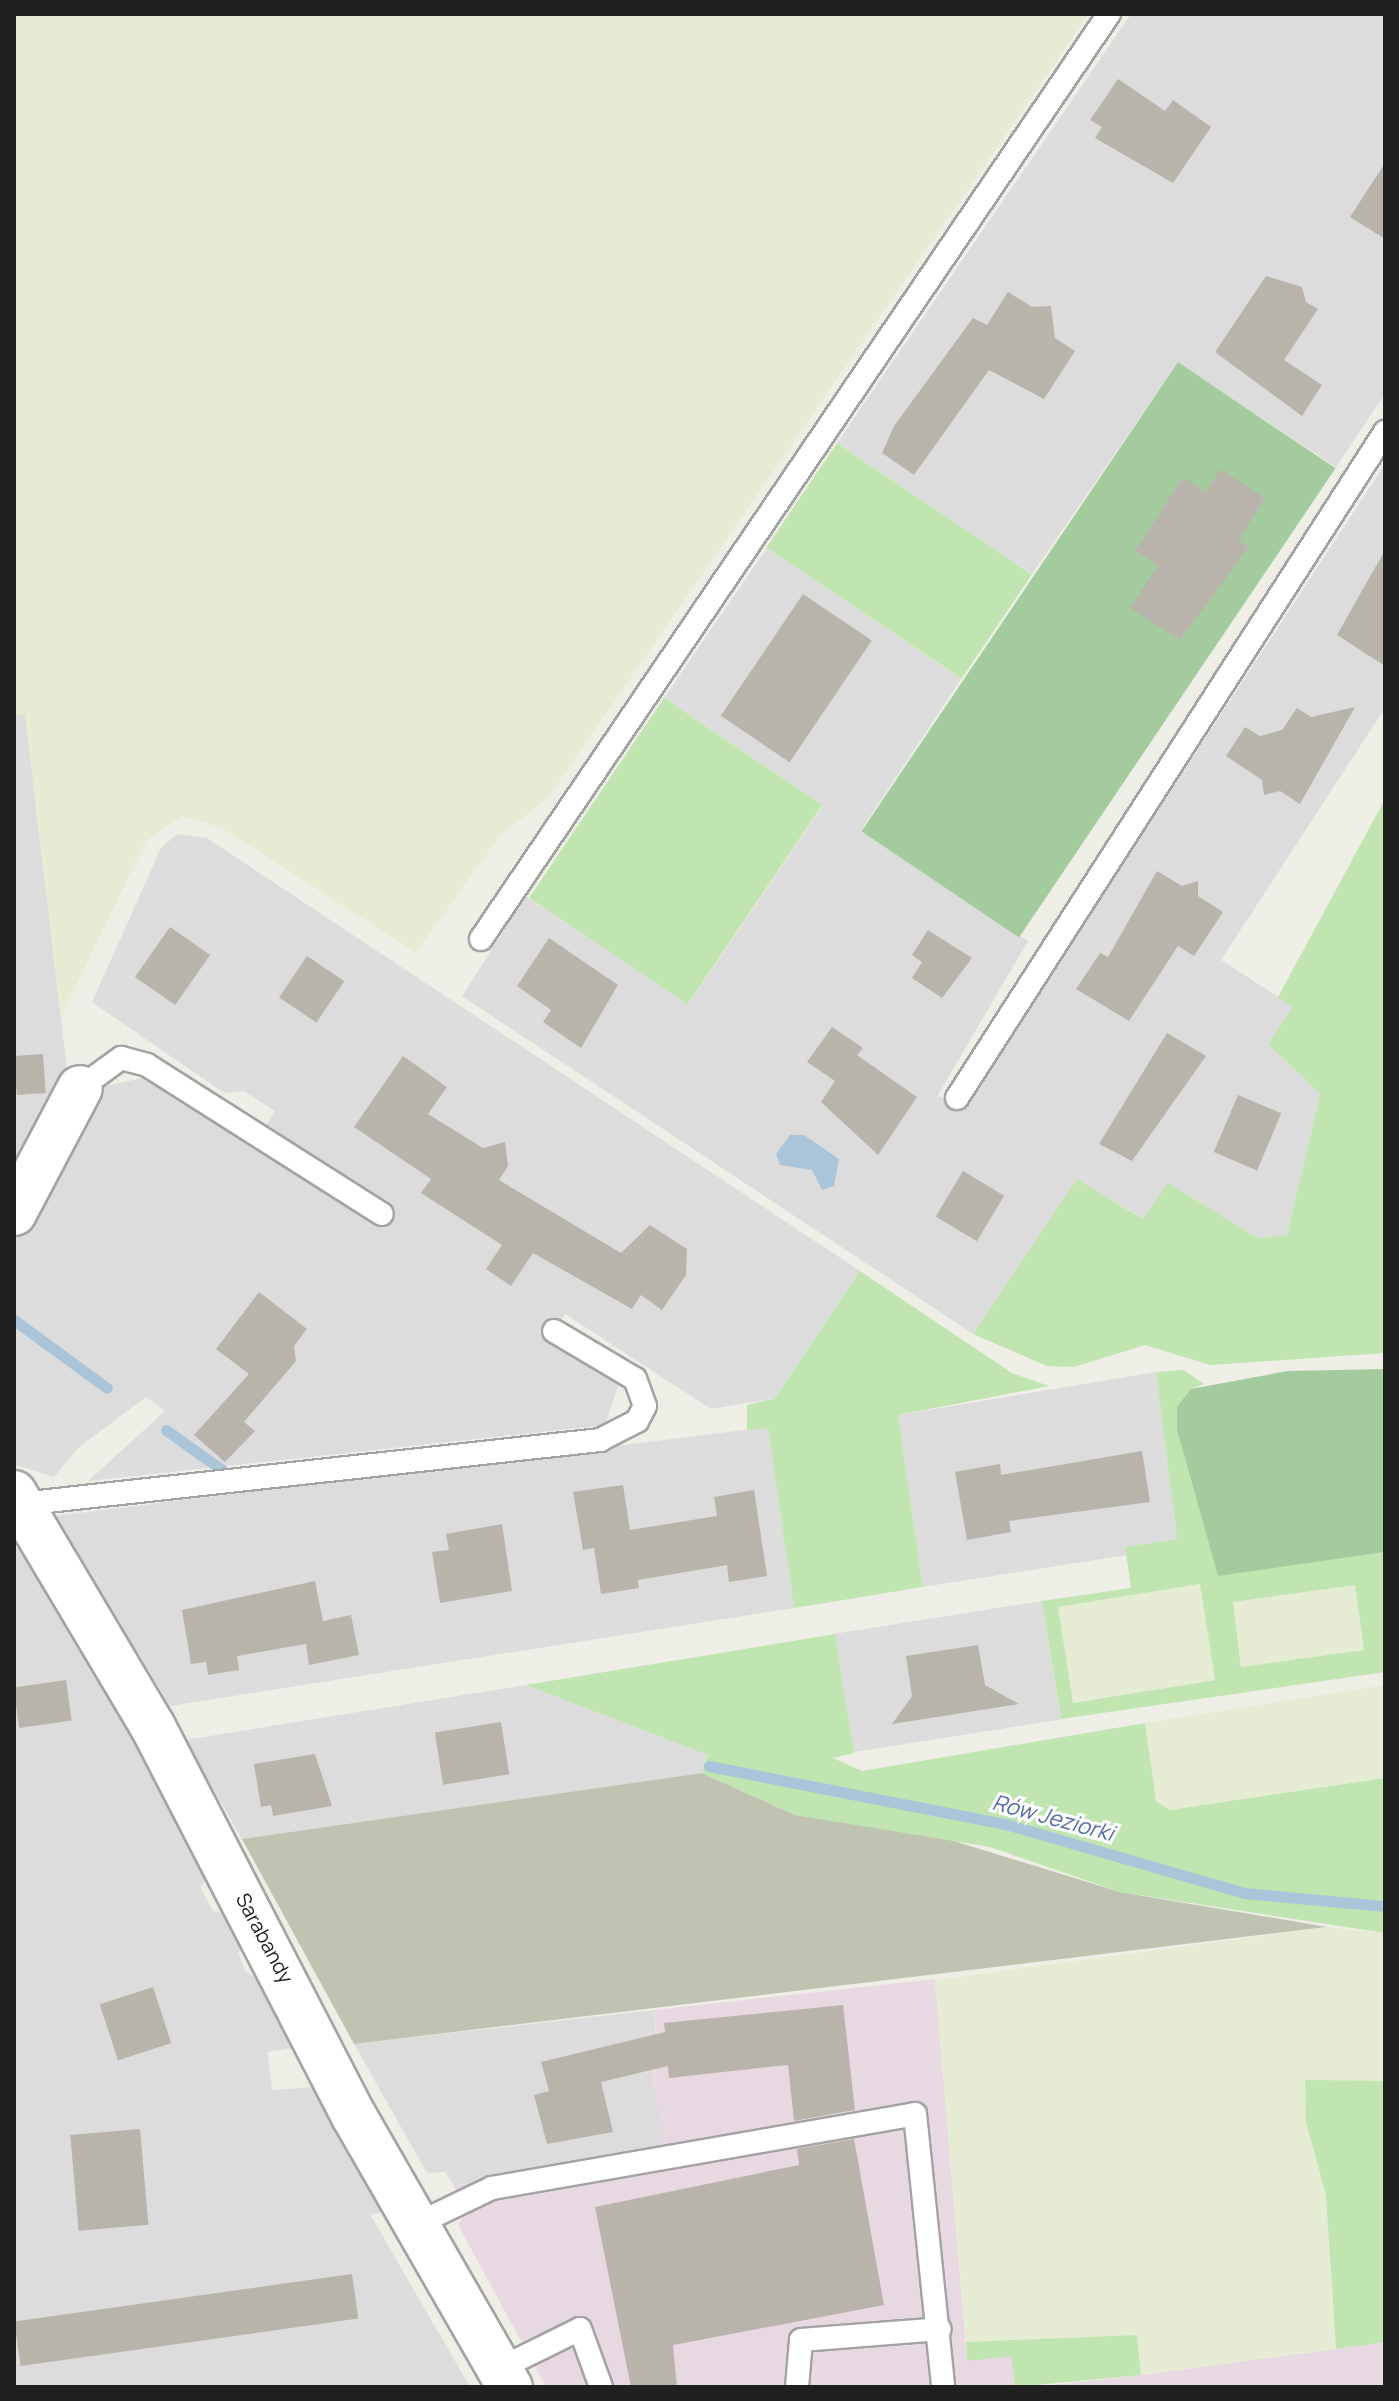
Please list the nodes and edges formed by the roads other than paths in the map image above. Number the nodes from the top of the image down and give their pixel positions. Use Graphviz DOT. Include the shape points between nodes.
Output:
graph roads {
  1 [pos="1109,14"];
  2 [pos="1385,432"];
  3 [pos="481,939"];
  4 [pos="80,1088"];
  5 [pos="957,1098"];
  6 [pos="14,1213"];
  7 [pos="382,1214"];
  8 [pos="554,1331"];
  9 [pos="18,1498"];
  10 [pos="415,2225"];
  11 [pos="940,2329"];
  12 [pos="504,2378"];
  13 [pos="601,2387"];
  14 [pos="797,2387"];
  15 [pos="943,2387"];
  1 -- 3 [label="lane"];
  2 -- 5 [label="lane"];
  4 -- 6 [label="street"];
  4 -- 7 [label="lane" via="121,1058 147,1065"];
  8 -- 9 [label="lane" via="635,1379 645,1406 637,1421 600,1440"];
  9 -- 10 [label="street, Sarabandy" via="153,1727"];
  10 -- 11 [label="lane" via="492,2188 915,2114"];
  10 -- 12 [label="street, Sarabandy"];
  11 -- 14 [label="lane" via="801,2340"];
  11 -- 15 [label="lane"];
  12 -- 13 [label="lane" via="580,2329"];
}
